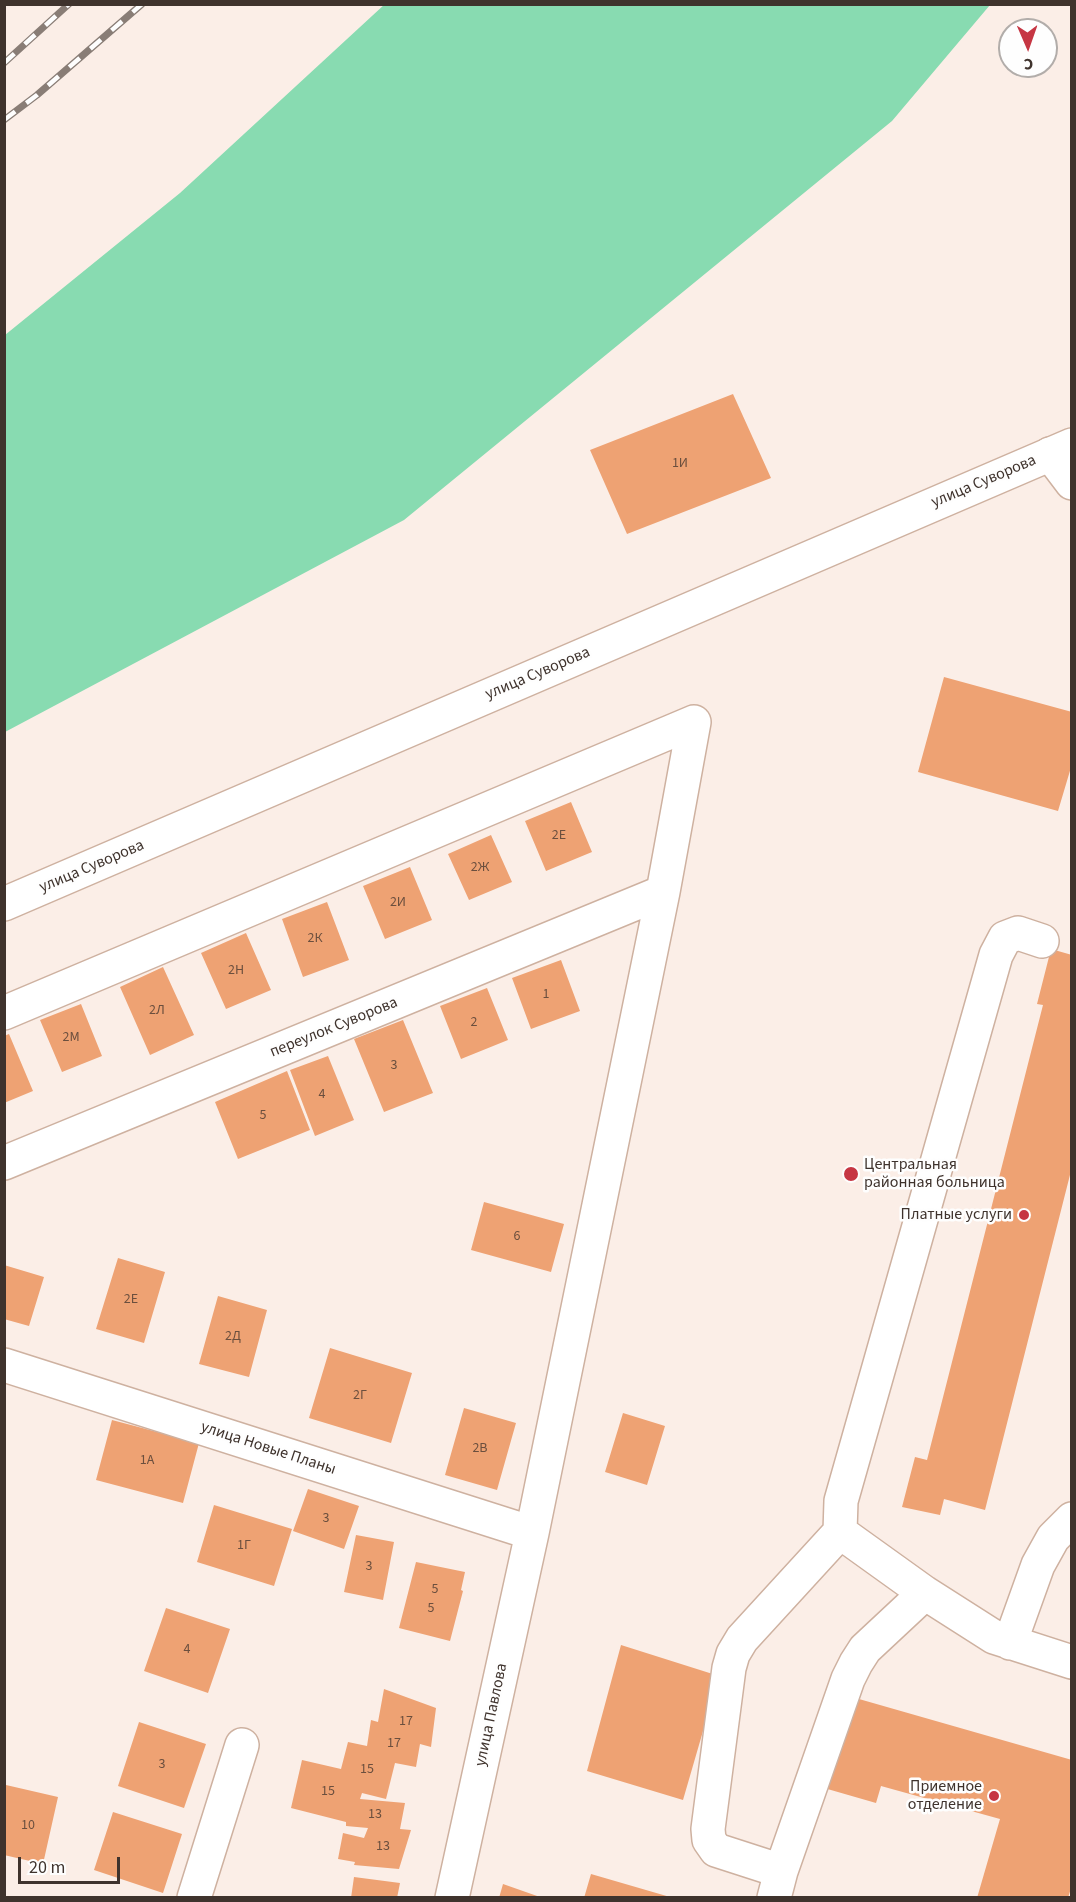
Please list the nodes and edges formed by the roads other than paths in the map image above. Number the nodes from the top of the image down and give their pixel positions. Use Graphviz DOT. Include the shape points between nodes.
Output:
graph roads {
  1 [pos="1060,449"];
  2 [pos="1071,483"];
  3 [pos="663,892"];
  4 [pos="4,904"];
  5 [pos="1042,940"];
  6 [pos="4,1013"];
  7 [pos="4,1163"];
  8 [pos="4,1365"];
  9 [pos="1071,1520"];
  10 [pos="840,1532"];
  11 [pos="532,1533"];
  12 [pos="926,1593"];
  13 [pos="1010,1642"];
  14 [pos="1071,1662"];
  15 [pos="242,1745"];
  16 [pos="778,1884"];
  17 [pos="194,1898"];
  18 [pos="452,1898"];
  1 -- 2 [label="street"];
  1 -- 4 [label="street, улица Суворова"];
  3 -- 6 [label="street, улица Павлова" via="694,722"];
  3 -- 7 [label="street, переулок Суворова"];
  3 -- 11 [label="street, улица Павлова"];
  5 -- 10 [label="street" via="1018,933 1005,938 996,955 841,1501"];
  8 -- 11 [label="street, улица Новые Планы"];
  9 -- 13 [label="street" via="1053,1538 1038,1565"];
  10 -- 12 [label="street"];
  10 -- 16 [label="street" via="742,1639 729,1668 708,1828 710,1840 716,1850"];
  11 -- 18 [label="street, улица Павлова"];
  12 -- 13 [label="street" via="994,1637"];
  12 -- 16 [label="street" via="865,1649 856,1663"];
  13 -- 14 [label="street"];
  15 -- 17 [label="street"];
}
